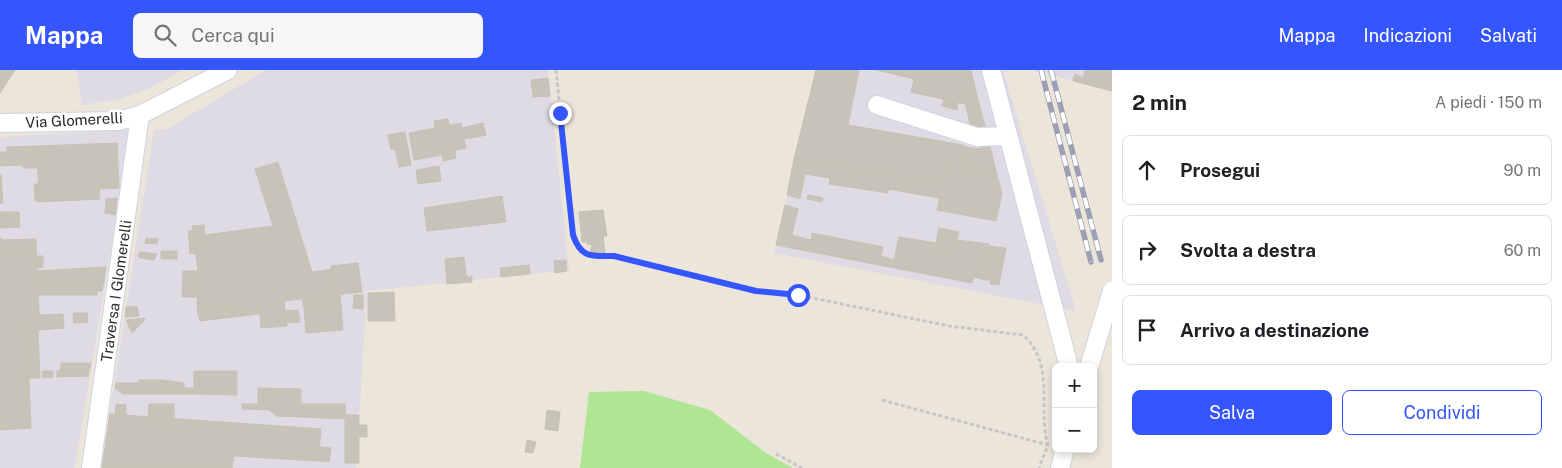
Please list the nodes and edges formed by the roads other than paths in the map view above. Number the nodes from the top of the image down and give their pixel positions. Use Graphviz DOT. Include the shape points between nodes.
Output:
graph roads {
  1 [pos="228,70"];
  2 [pos="991,70"];
  3 [pos="877,104"];
  4 [pos="140,115"];
  5 [pos="0,123"];
  6 [pos="1008,136"];
  7 [pos="1112,291"];
  8 [pos="1068,363"];
  9 [pos="1091,363"];
  10 [pos="1064,453"];
  11 [pos="91,468"];
  12 [pos="1060,468"];
  1 -- 4 [label="street, Via Glomerelli"];
  2 -- 6 [label="street"];
  3 -- 6 [label="street" via="978,137"];
  4 -- 5 [label="street, Via Glomerelli" via="118,120"];
  4 -- 11 [label="street, Traversa I Glomerelli"];
  6 -- 8 [label="street"];
  7 -- 9 [label="street, bridge"];
  10 -- 12 [label="street"];
}
